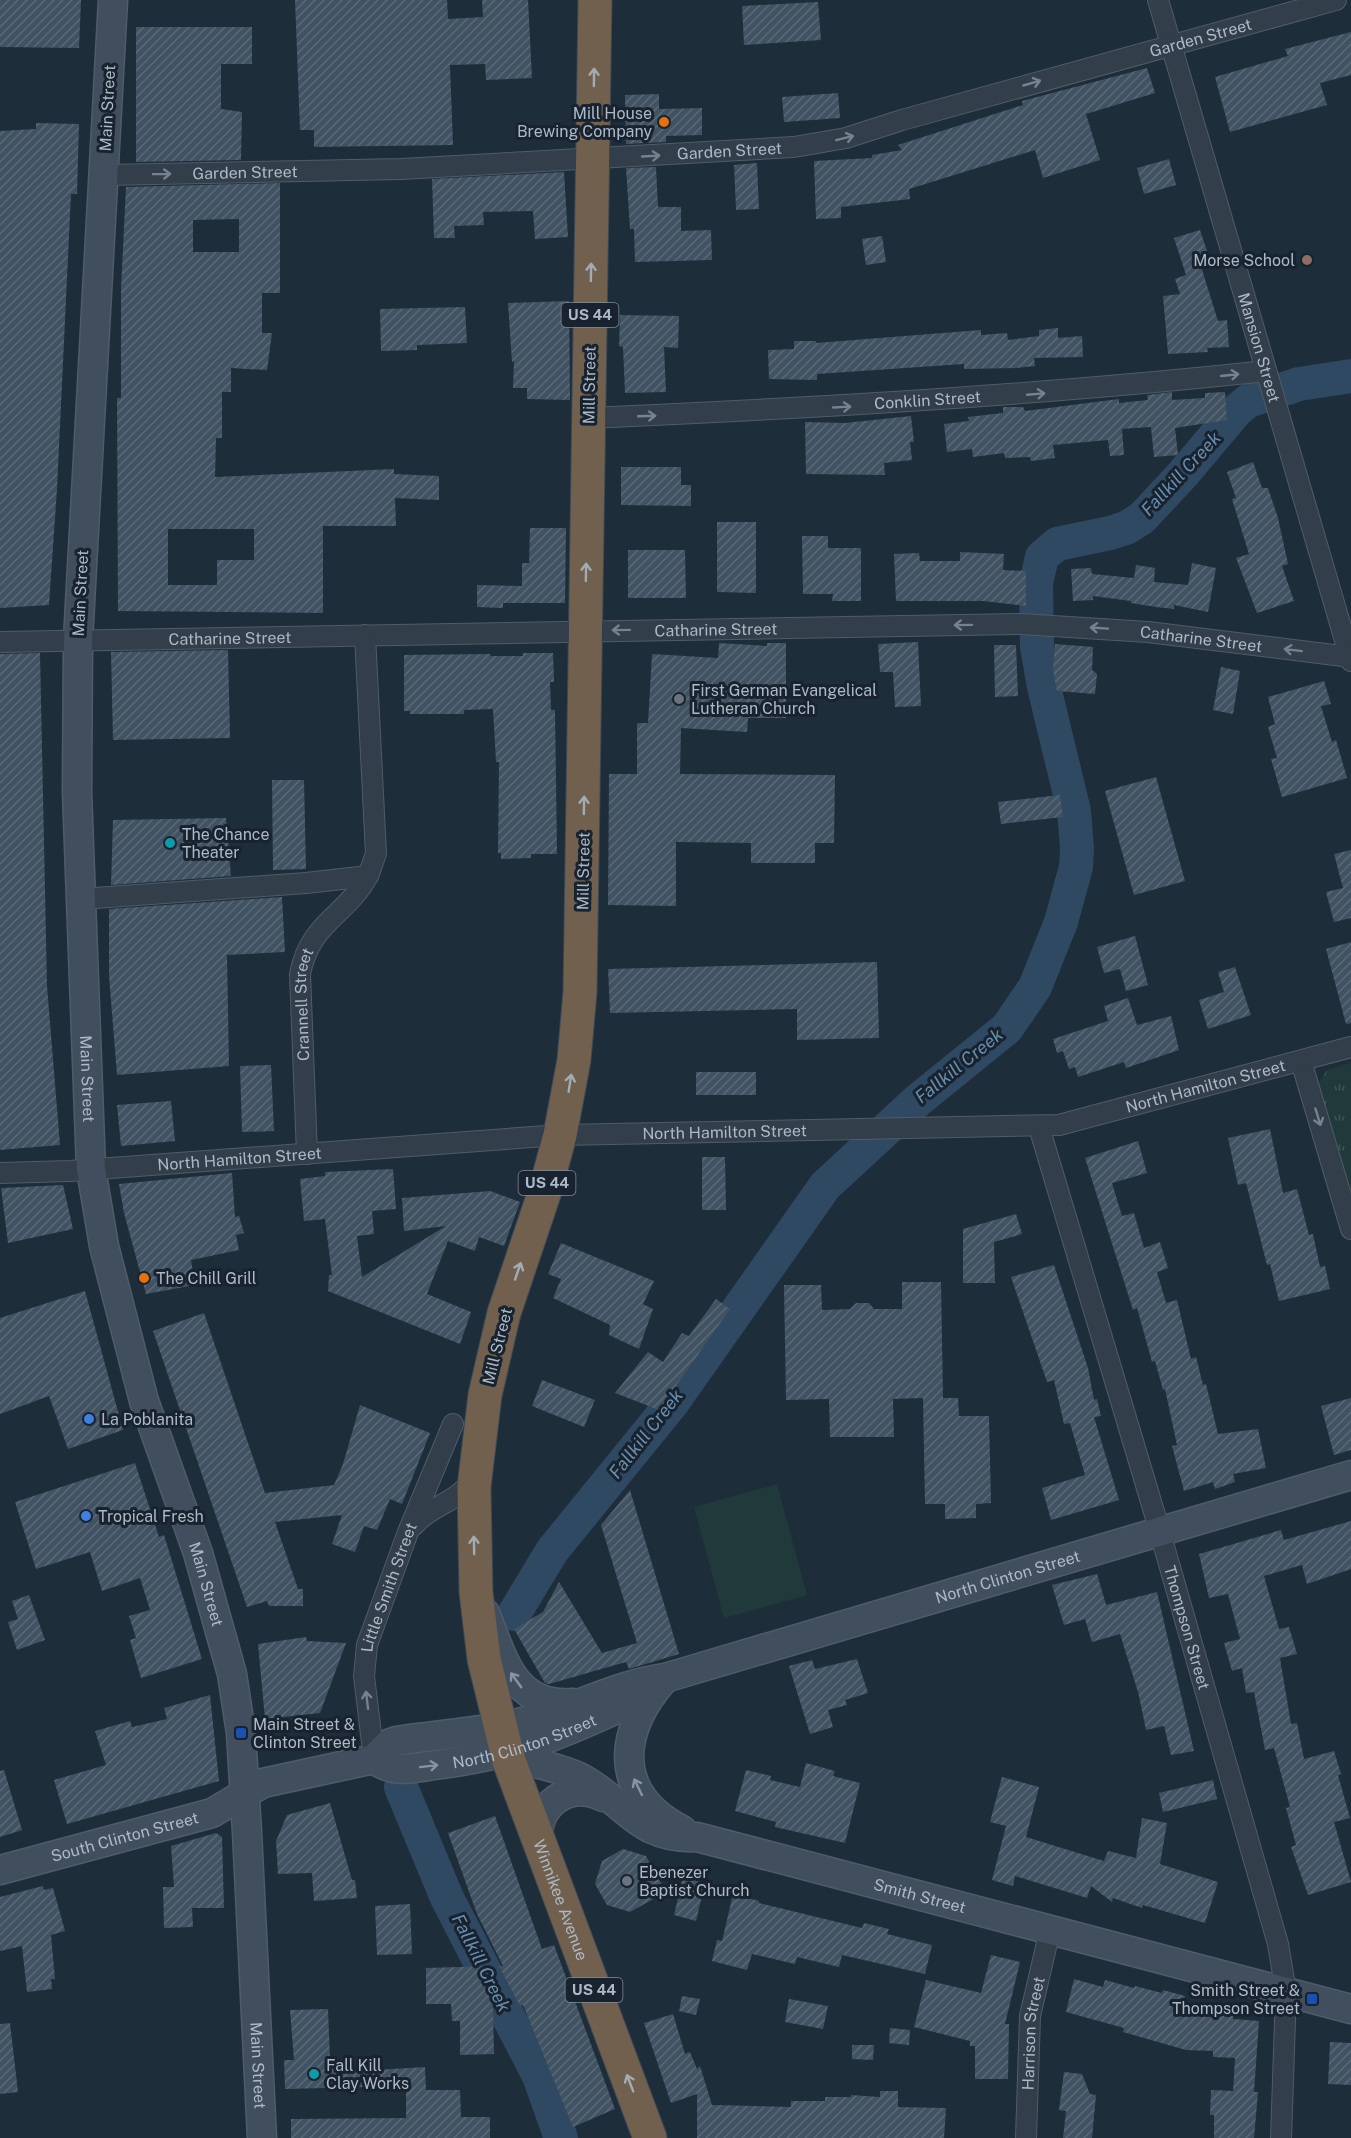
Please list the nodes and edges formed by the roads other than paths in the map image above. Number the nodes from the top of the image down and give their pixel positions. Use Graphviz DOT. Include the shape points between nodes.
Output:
graph roads {
  1 [pos="113,0"];
  2 [pos="595,0"];
  3 [pos="1158,0"];
  4 [pos="1336,0"];
  5 [pos="1171,44"];
  6 [pos="593,160"];
  7 [pos="104,175"];
  8 [pos="1267,375"];
  9 [pos="589,418"];
  10 [pos="585,631"];
  11 [pos="365,635"];
  12 [pos="78,640"];
  13 [pos="0,642"];
  14 [pos="1351,658"];
  15 [pos="368,876"];
  16 [pos="81,899"];
  17 [pos="1351,1047"];
  18 [pos="1301,1061"];
  19 [pos="1038,1127"];
  20 [pos="560,1135"];
  21 [pos="307,1154"];
  22 [pos="91,1169"];
  23 [pos="0,1173"];
  24 [pos="1351,1229"];
  25 [pos="453,1424"];
  26 [pos="476,1470"];
  27 [pos="1351,1475"];
  28 [pos="1159,1531"];
  29 [pos="408,1532"];
  30 [pos="476,1592"];
  31 [pos="665,1678"];
  32 [pos="587,1701"];
  33 [pos="503,1740"];
  34 [pos="374,1758"];
  35 [pos="245,1794"];
  36 [pos="610,1800"];
  37 [pos="697,1837"];
  38 [pos="538,1842"];
  39 [pos="0,1870"];
  40 [pos="1050,1929"];
  41 [pos="1286,1992"];
  42 [pos="1351,2009"];
  43 [pos="262,2138"];
  44 [pos="650,2138"];
  45 [pos="1026,2138"];
  46 [pos="1281,2138"];
  1 -- 7 [label="street, Main Street"];
  6 -- 2 [label="highway, Mill Street / US 44, one-way"];
  3 -- 5 [label="street, Mansion Street"];
  4 -- 5 [label="street, Garden Street"];
  6 -- 5 [label="street, Garden Street, one-way" via="795,147 846,138"];
  5 -- 8 [label="street, Mansion Street"];
  7 -- 6 [label="street, Garden Street, one-way"];
  9 -- 6 [label="highway, Mill Street / US 44, one-way"];
  7 -- 12 [label="street, Main Street"];
  9 -- 8 [label="street, Conklin Street, one-way" via="963,399"];
  8 -- 14 [label="street, Mansion Street"];
  10 -- 9 [label="highway, Mill Street / US 44, one-way"];
  10 -- 11 [label="street, Catharine Street"];
  14 -- 10 [label="street, Catharine Street, one-way" via="1148,632 1050,625"];
  20 -- 10 [label="highway, Mill Street / US 44, one-way" via="580,992"];
  11 -- 12 [label="street, Catharine Street"];
  11 -- 15 [label="street, Crannell Street" via="376,854"];
  12 -- 13 [label="street, Catharine Street"];
  12 -- 16 [label="street, Main Street"];
  15 -- 16 [label="street"];
  15 -- 21 [label="street, Crannell Street" via="316,933 304,954 300,974"];
  16 -- 22 [label="street, Main Street"];
  17 -- 18 [label="street, North Hamilton Street"];
  18 -- 19 [label="street, North Hamilton Street" via="1059,1125"];
  18 -- 24 [label="street, one-way"];
  19 -- 20 [label="street, North Hamilton Street"];
  19 -- 28 [label="street, Thompson Street"];
  20 -- 21 [label="street, North Hamilton Street"];
  26 -- 20 [label="highway, Mill Street / US 44, one-way" via="494,1351"];
  21 -- 22 [label="street, North Hamilton Street"];
  22 -- 23 [label="street, North Hamilton Street"];
  22 -- 35 [label="street, Main Street" via="109,1268 144,1401 198,1553 232,1674"];
  25 -- 29 [label="street, Little Smith Street"];
  26 -- 29 [label="street" via="460,1495 427,1511"];
  30 -- 26 [label="highway, Mill Street / US 44, one-way"];
  27 -- 28 [label="street, North Clinton Street"];
  28 -- 31 [label="street, North Clinton Street"];
  28 -- 41 [label="street, Thompson Street" via="1278,1944"];
  34 -- 29 [label="street, Little Smith Street, one-way" via="365,1661 371,1632"];
  32 -- 30 [label="street, one-way" via="544,1701 518,1684 504,1661"];
  30 -- 33 [label="highway, Mill Street / US 44" via="484,1659"];
  31 -- 32 [label="street, North Clinton Street" via="639,1682"];
  31 -- 33 [label="street, North Clinton Street" via="624,1706 546,1740"];
  37 -- 31 [label="street, one-way" via="652,1809 632,1775 629,1747 635,1721"];
  32 -- 33 [label="street, North Clinton Street" via="536,1719"];
  33 -- 34 [label="street, North Clinton Street" via="396,1741"];
  33 -- 36 [label="street, Smith Street" via="526,1762 573,1775"];
  33 -- 38 [label="highway, Winnikee Avenue / US 44"];
  34 -- 35 [label="street, North Clinton Street" via="270,1781"];
  35 -- 39 [label="street, South Clinton Street" via="212,1813"];
  35 -- 43 [label="street, Main Street"];
  36 -- 37 [label="street, Smith Street" via="650,1830 674,1837"];
  36 -- 38 [label="street" via="584,1790 557,1797 541,1817"];
  37 -- 40 [label="street, Smith Street"];
  44 -- 38 [label="highway, Winnikee Avenue / US 44, one-way"];
  40 -- 41 [label="street, Smith Street"];
  40 -- 45 [label="street, Harrison Street" via="1030,2016"];
  41 -- 42 [label="street, Smith Street"];
  41 -- 46 [label="street, Thompson Street"];
}
